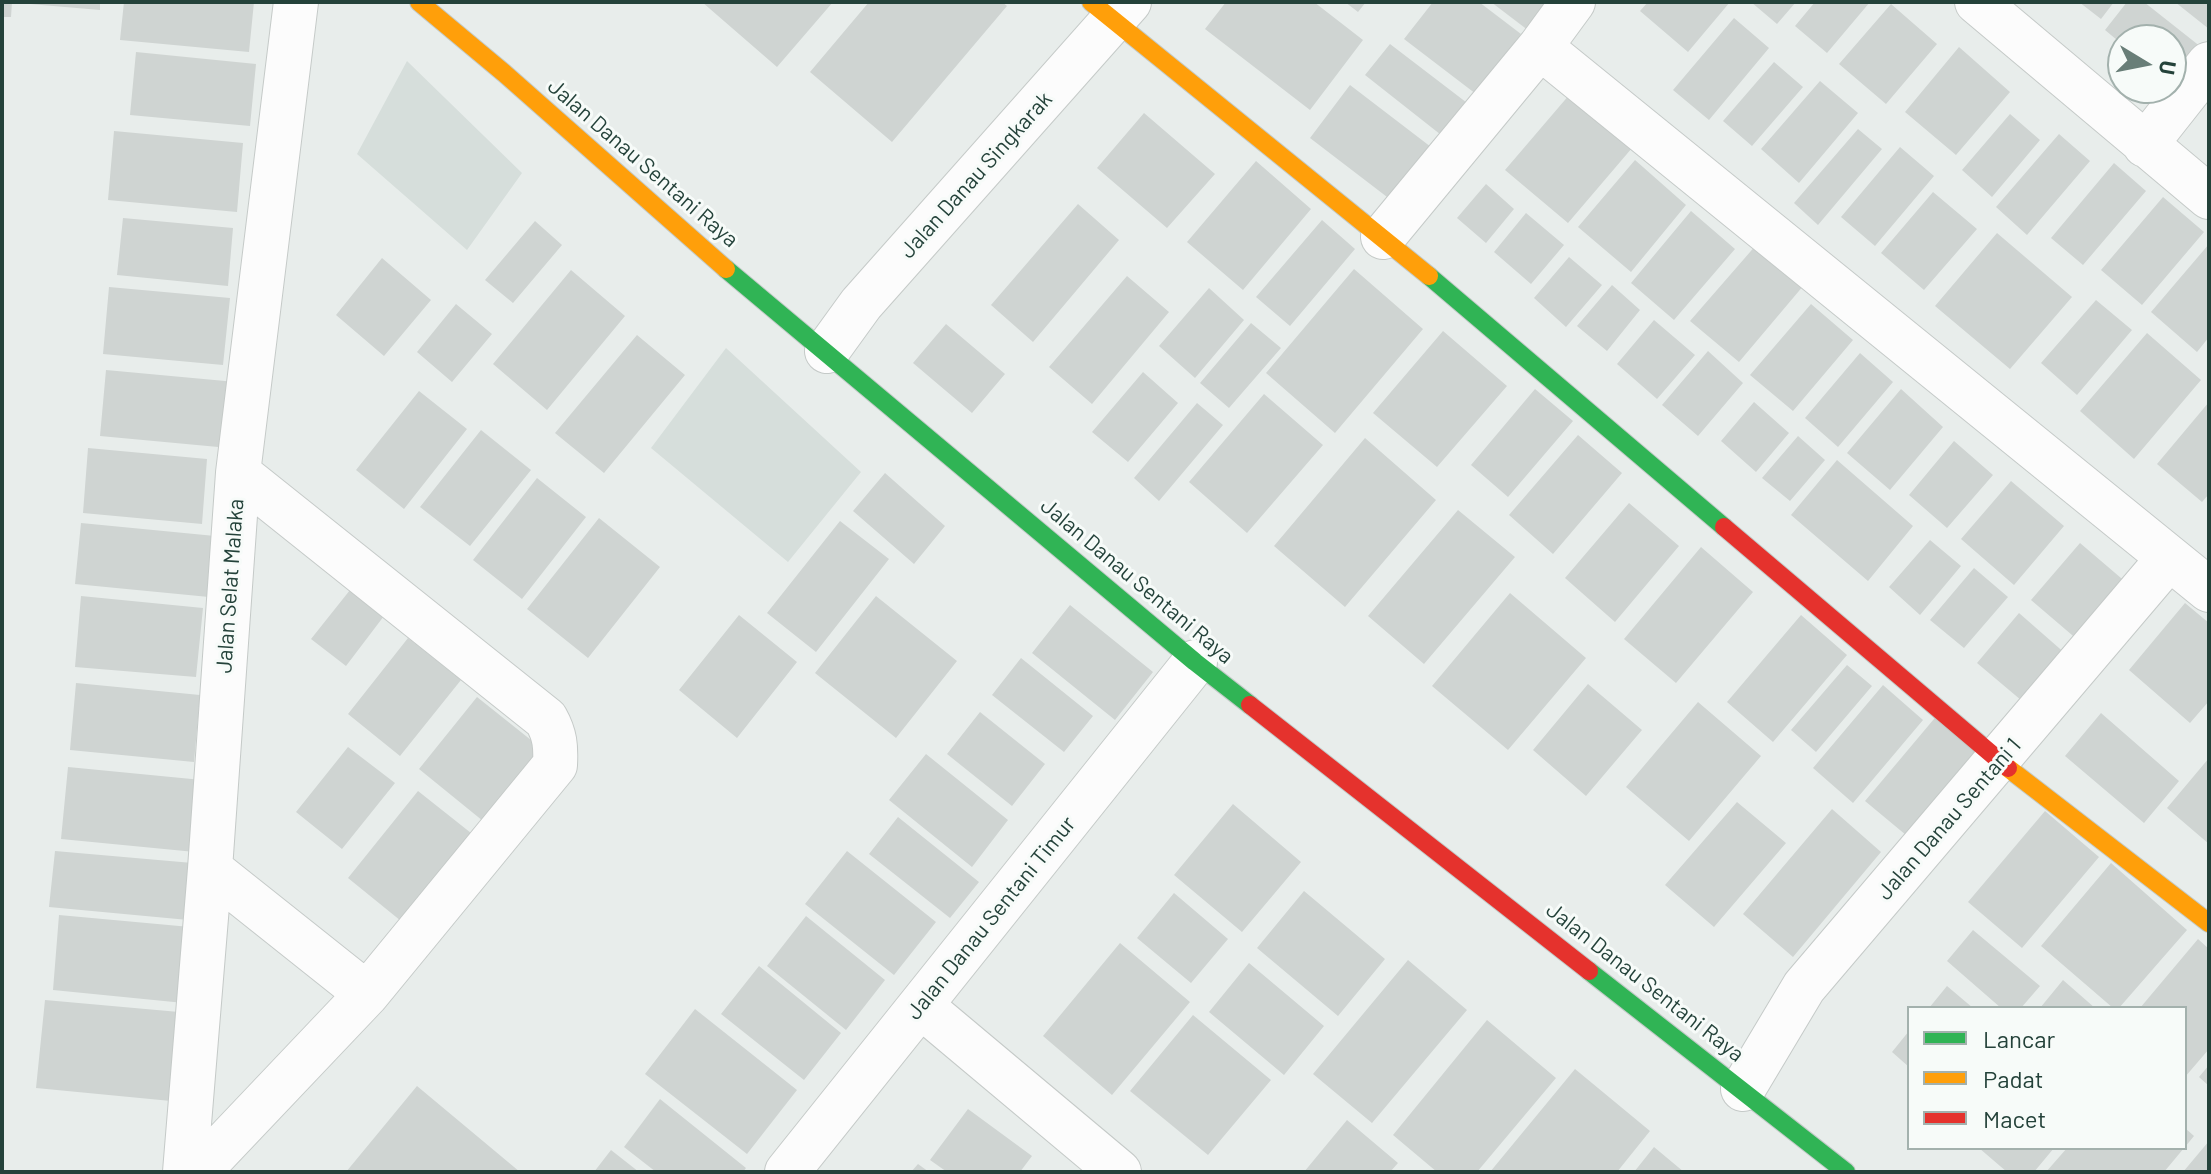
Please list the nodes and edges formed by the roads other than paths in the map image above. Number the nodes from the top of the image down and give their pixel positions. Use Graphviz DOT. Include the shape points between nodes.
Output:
graph roads {
  1 [pos="296,2"];
  2 [pos="419,2"];
  3 [pos="1573,2"];
  4 [pos="1977,2"];
  5 [pos="1111,8"];
  6 [pos="1540,47"];
  7 [pos="2209,64"];
  8 [pos="2145,145"];
  9 [pos="2209,197"];
  10 [pos="1383,237"];
  11 [pos="827,351"];
  12 [pos="238,473"];
  13 [pos="2169,558"];
  14 [pos="2209,590"];
  15 [pos="1195,662"];
  16 [pos="1999,761"];
  17 [pos="210,869"];
  18 [pos="2209,923"];
  19 [pos="367,994"];
  20 [pos="921,1006"];
  21 [pos="1743,1089"];
  22 [pos="185,1172"];
  23 [pos="198,1172"];
  24 [pos="787,1172"];
  25 [pos="1119,1172"];
  26 [pos="1846,1172"];
  1 -- 12 [label="street, Jalan Selat Malaka"];
  2 -- 11 [label="street, Jalan Danau Sentani Raya"];
  3 -- 6 [label="street"];
  4 -- 8 [label="street"];
  5 -- 10 [label="street"];
  5 -- 11 [label="street, Jalan Danau Singkarak"];
  6 -- 10 [label="street"];
  6 -- 13 [label="street"];
  7 -- 8 [label="street"];
  8 -- 9 [label="street"];
  10 -- 16 [label="street"];
  11 -- 15 [label="street, Jalan Danau Sentani Raya"];
  12 -- 17 [label="street, Jalan Selat Malaka"];
  12 -- 19 [label="street" via="546,719 555,734 555,765"];
  13 -- 14 [label="street"];
  13 -- 16 [label="street, Jalan Danau Sentani 1"];
  15 -- 20 [label="street, Jalan Danau Sentani Timur"];
  15 -- 21 [label="street, Jalan Danau Sentani Raya"];
  16 -- 18 [label="street"];
  16 -- 21 [label="street, Jalan Danau Sentani 1" via="1804,987"];
  17 -- 19 [label="street"];
  17 -- 22 [label="street, Jalan Selat Malaka"];
  19 -- 23 [label="street"];
  20 -- 24 [label="street, Jalan Danau Sentani Timur"];
  20 -- 25 [label="street"];
  21 -- 26 [label="street, Jalan Danau Sentani Raya"];
}
